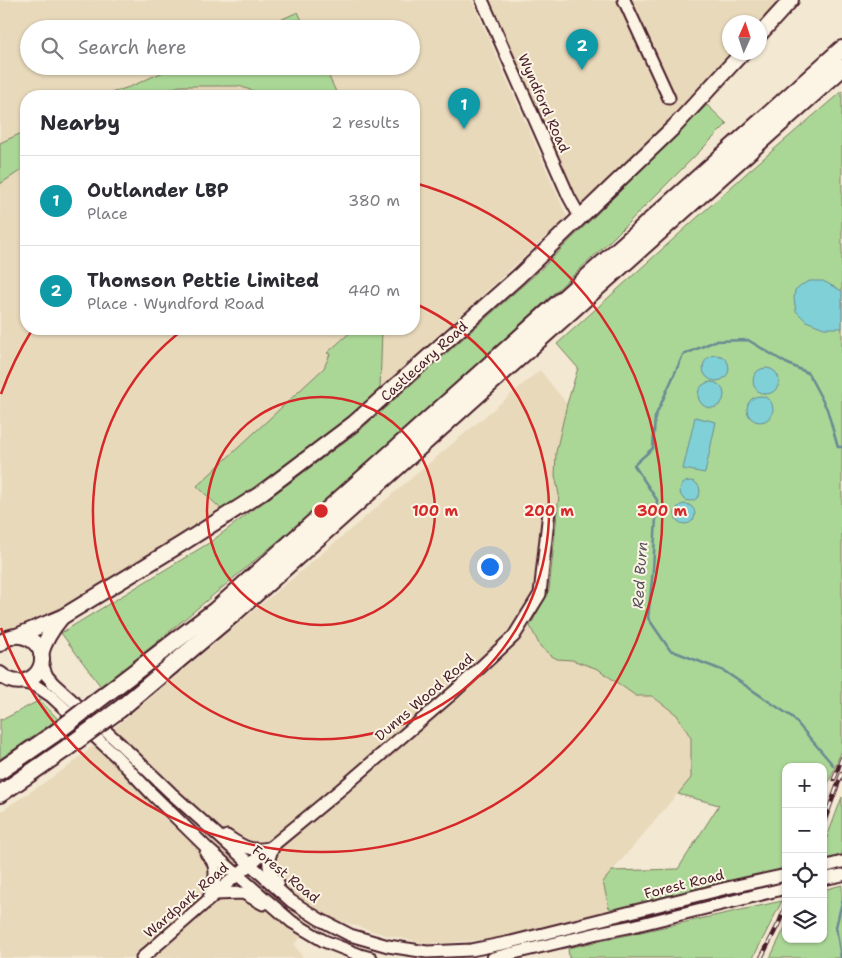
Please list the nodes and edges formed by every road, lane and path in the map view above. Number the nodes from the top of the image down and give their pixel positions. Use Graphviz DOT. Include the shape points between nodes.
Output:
graph roads {
  1 [pos="482,0"];
  2 [pos="624,0"];
  3 [pos="791,0"];
  4 [pos="767,26"];
  5 [pos="842,49"];
  6 [pos="736,60"];
  7 [pos="842,68"];
  8 [pos="669,98"];
  9 [pos="580,217"];
  10 [pos="549,510"];
  11 [pos="62,616"];
  12 [pos="8,636"];
  13 [pos="41,658"];
  14 [pos="8,681"];
  15 [pos="0,771"];
  16 [pos="0,794"];
  17 [pos="202,820"];
  18 [pos="189,830"];
  19 [pos="272,846"];
  20 [pos="232,848"];
  21 [pos="842,862"];
  22 [pos="250,864"];
  23 [pos="827,866"];
  24 [pos="237,875"];
  25 [pos="842,875"];
  26 [pos="782,876"];
  27 [pos="827,878"];
  28 [pos="782,889"];
  29 [pos="262,896"];
  30 [pos="211,897"];
  31 [pos="299,906"];
  32 [pos="292,922"];
  33 [pos="142,958"];
  34 [pos="371,958"];
  35 [pos="492,958"];
  1 -- 9 [label="street, Wyndford Road"];
  2 -- 8 [label="street"];
  3 -- 4 [label="main road"];
  5 -- 15 [label="highway, bridge" via="216,610 54,734"];
  6 -- 9 [label="main road, Castlecary Road" via="674,127"];
  7 -- 16 [label="highway, bridge" via="240,608 120,709"];
  9 -- 11 [label="main road, Castlecary Road" via="389,392 310,457 260,494"];
  10 -- 19 [label="street, Dunns Wood Road" via="540,594 514,636 454,692"];
  11 -- 12 [label="main road, Castlecary Road"];
  11 -- 13 [label="main road, Castlecary Road" via="49,634"];
  12 -- 13 [label="main road" via="31,639 39,647"];
  13 -- 14 [label="main road, Castlecary Road" via="39,670 30,679"];
  13 -- 17 [label="street, Forest Road" via="52,683"];
  14 -- 18 [label="street" via="36,686 50,696 117,757"];
  17 -- 19 [label="street" via="247,848 258,850"];
  17 -- 20 [label="street, Forest Road"];
  18 -- 24 [label="street"];
  18 -- 30 [label="street" via="213,862 216,876"];
  19 -- 22 [label="street, Dunns Wood Road"];
  19 -- 31 [label="street" via="268,859 272,876"];
  20 -- 22 [label="street, Forest Road"];
  20 -- 24 [label="street" via="238,862"];
  21 -- 23 [label="street"];
  22 -- 24 [label="street, Wardpark Road"];
  22 -- 29 [label="street" via="250,875"];
  22 -- 31 [label="street, Forest Road"];
  24 -- 29 [label="street"];
  24 -- 30 [label="street, Wardpark Road"];
  25 -- 27 [label="street"];
  26 -- 31 [label="street, Forest Road" via="470,950 427,952 388,946 350,935"];
  28 -- 35 [label="street, Forest Road"];
  29 -- 32 [label="street"];
  30 -- 32 [label="street" via="244,893"];
  30 -- 33 [label="street, Wardpark Road"];
  32 -- 34 [label="street" via="324,941"];
}
